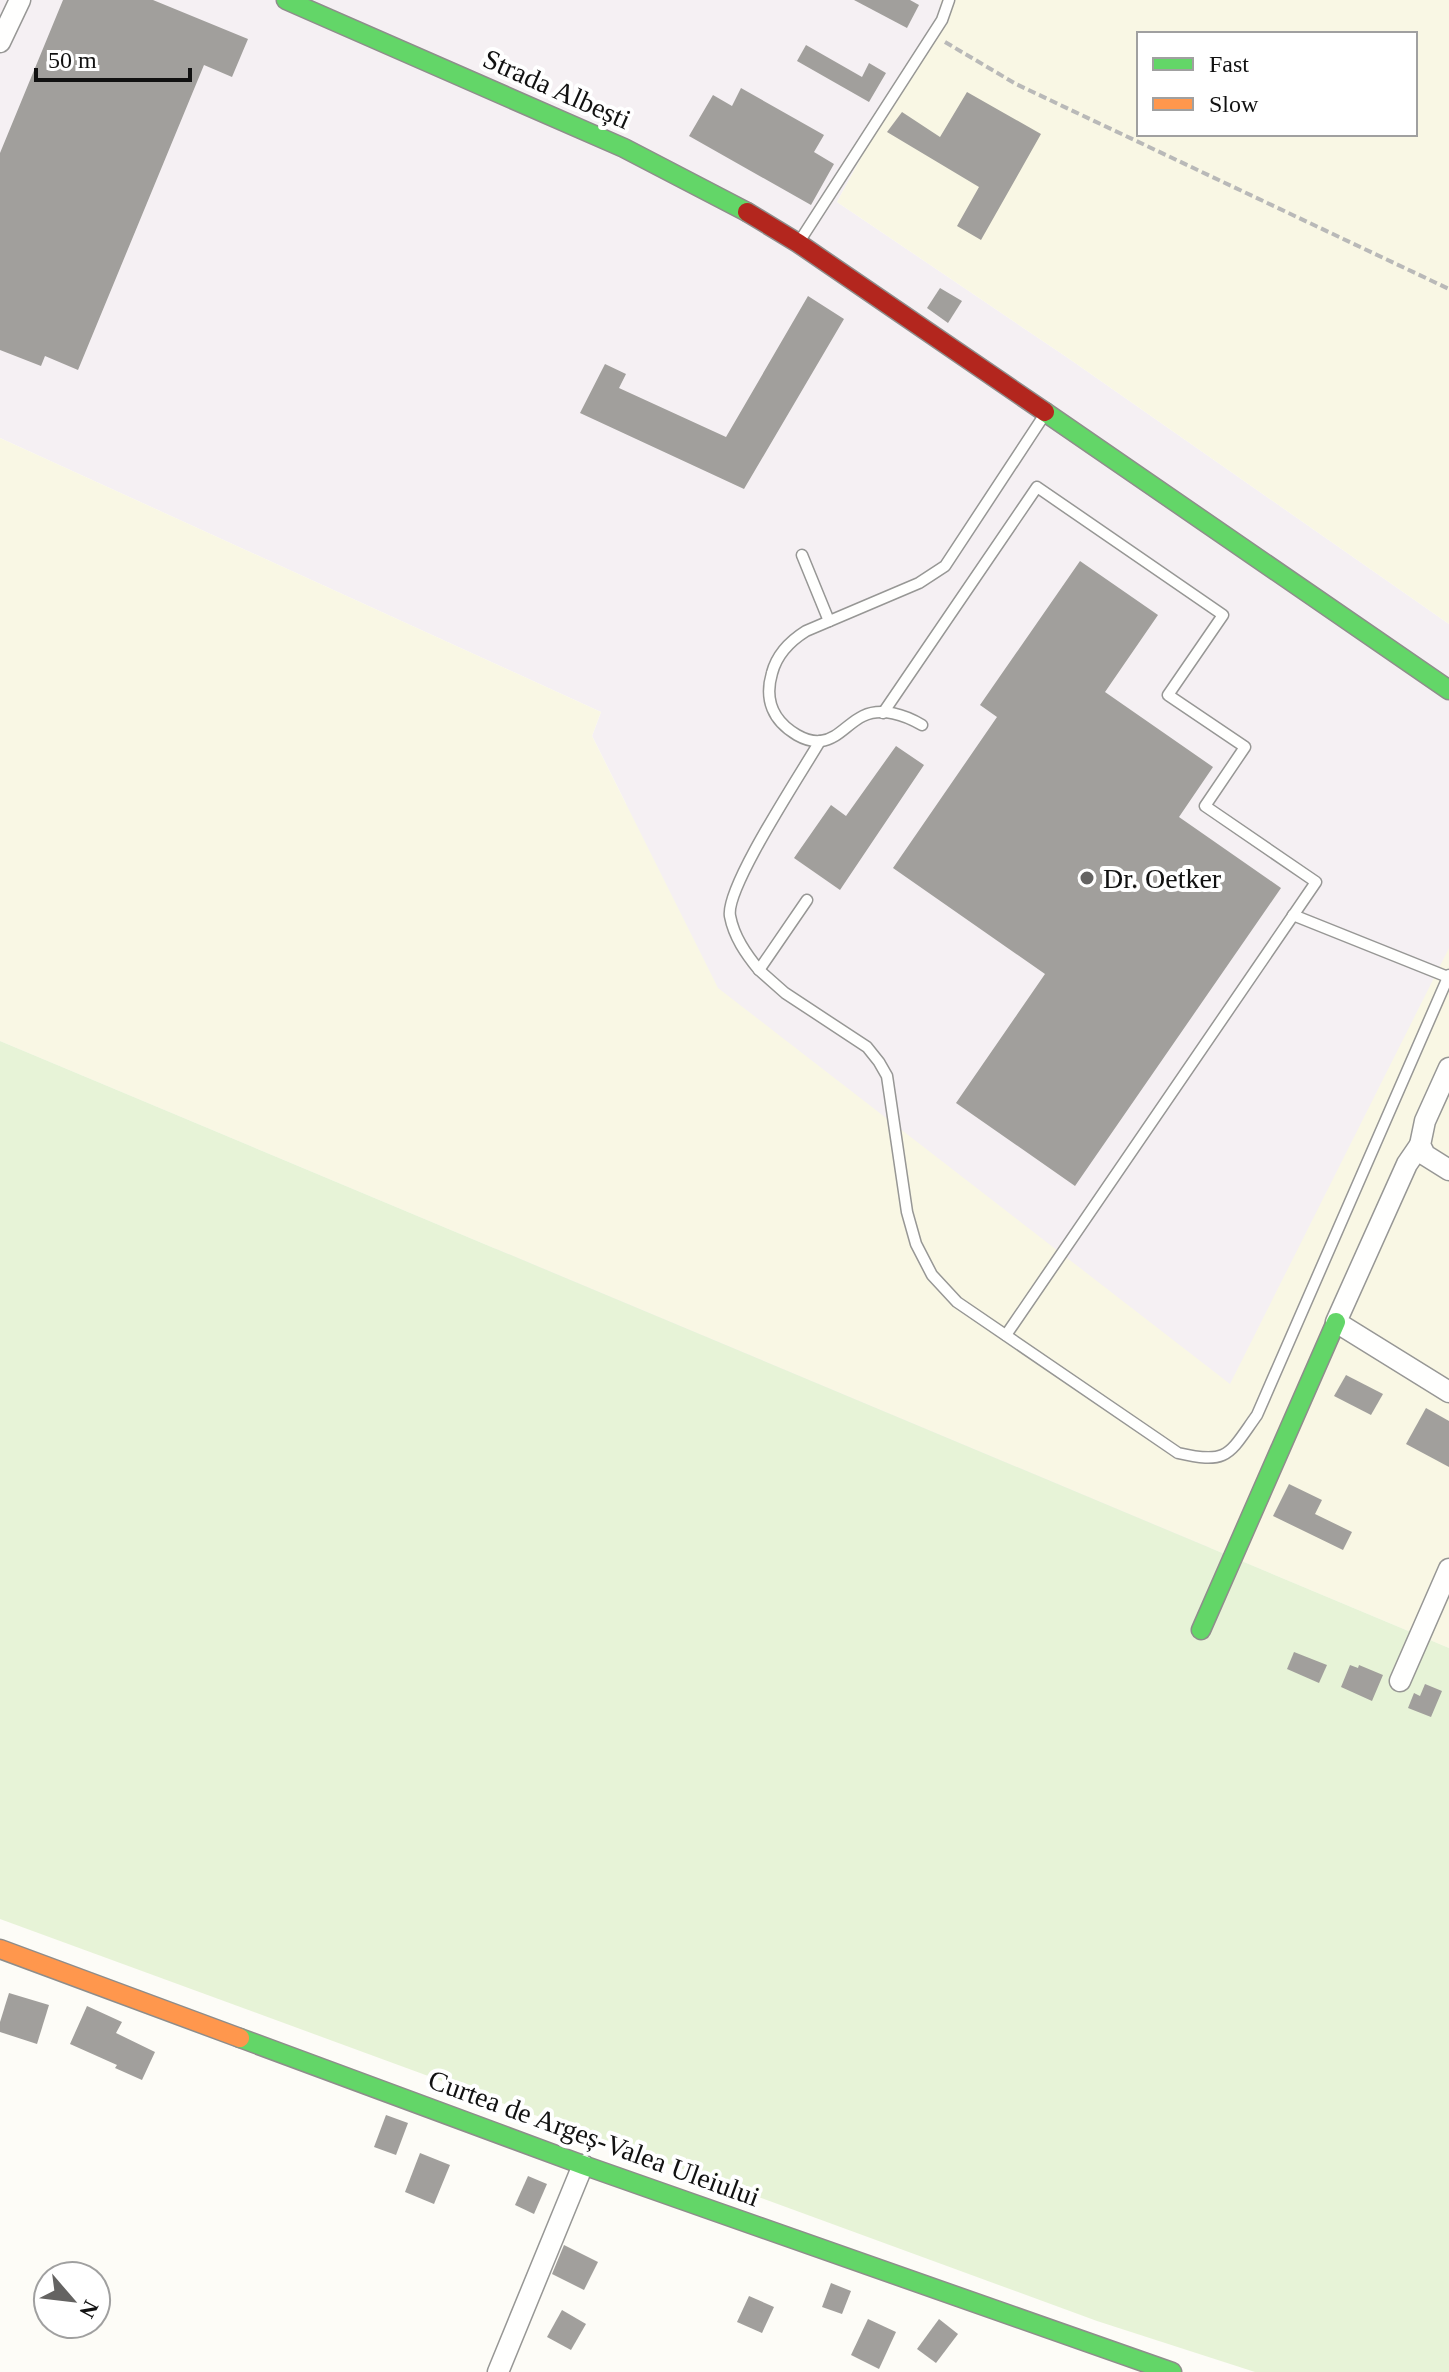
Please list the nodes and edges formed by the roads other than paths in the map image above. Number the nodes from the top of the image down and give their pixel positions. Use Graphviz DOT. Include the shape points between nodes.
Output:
graph roads {
  1 [pos="20,0"];
  2 [pos="286,0"];
  3 [pos="949,0"];
  4 [pos="0,42"];
  5 [pos="798,243"];
  6 [pos="1045,413"];
  7 [pos="802,555"];
  8 [pos="829,621"];
  9 [pos="1449,690"];
  10 [pos="883,713"];
  11 [pos="922,725"];
  12 [pos="820,741"];
  13 [pos="807,900"];
  14 [pos="1293,915"];
  15 [pos="759,970"];
  16 [pos="1449,976"];
  17 [pos="1449,1068"];
  18 [pos="1420,1145"];
  19 [pos="1449,1170"];
  20 [pos="1336,1322"];
  21 [pos="1006,1335"];
  22 [pos="1449,1392"];
  23 [pos="1449,1569"];
  24 [pos="1201,1630"];
  25 [pos="1400,1681"];
  26 [pos="0,1949"];
  27 [pos="583,2165"];
  28 [pos="498,2372"];
  29 [pos="1172,2372"];
  1 -- 4 [label="street"];
  2 -- 5 [label="street, Strada Albești" via="659,165"];
  3 -- 5 [label="lane" via="942,20"];
  5 -- 6 [label="street, Strada Albești"];
  6 -- 8 [label="lane" via="945,566 919,583"];
  6 -- 9 [label="street, Strada Albești"];
  7 -- 8 [label="lane"];
  8 -- 12 [label="lane" via="793,640 776,660 768,699 775,717 788,729 805,740"];
  10 -- 11 [label="lane"];
  10 -- 12 [label="lane" via="863,715"];
  10 -- 14 [label="lane" via="1037,487 1223,615 1168,695 1245,747 1205,806 1316,882"];
  12 -- 15 [label="lane" via="734,892 729,914 742,950"];
  13 -- 15 [label="lane"];
  14 -- 16 [label="lane"];
  14 -- 21 [label="lane"];
  15 -- 21 [label="lane" via="867,1047 879,1062 887,1076 916,1244 932,1275 957,1302"];
  16 -- 21 [label="lane" via="1257,1415 1221,1458 1178,1453"];
  17 -- 18 [label="street"];
  18 -- 19 [label="street" via="1425,1155"];
  18 -- 20 [label="street"];
  20 -- 22 [label="street"];
  20 -- 24 [label="street"];
  23 -- 25 [label="street"];
  26 -- 27 [label="street, Curtea de Argeș-Valea Uleiului"];
  27 -- 28 [label="street"];
  27 -- 29 [label="street, Curtea de Argeș-Valea Uleiului"];
}
